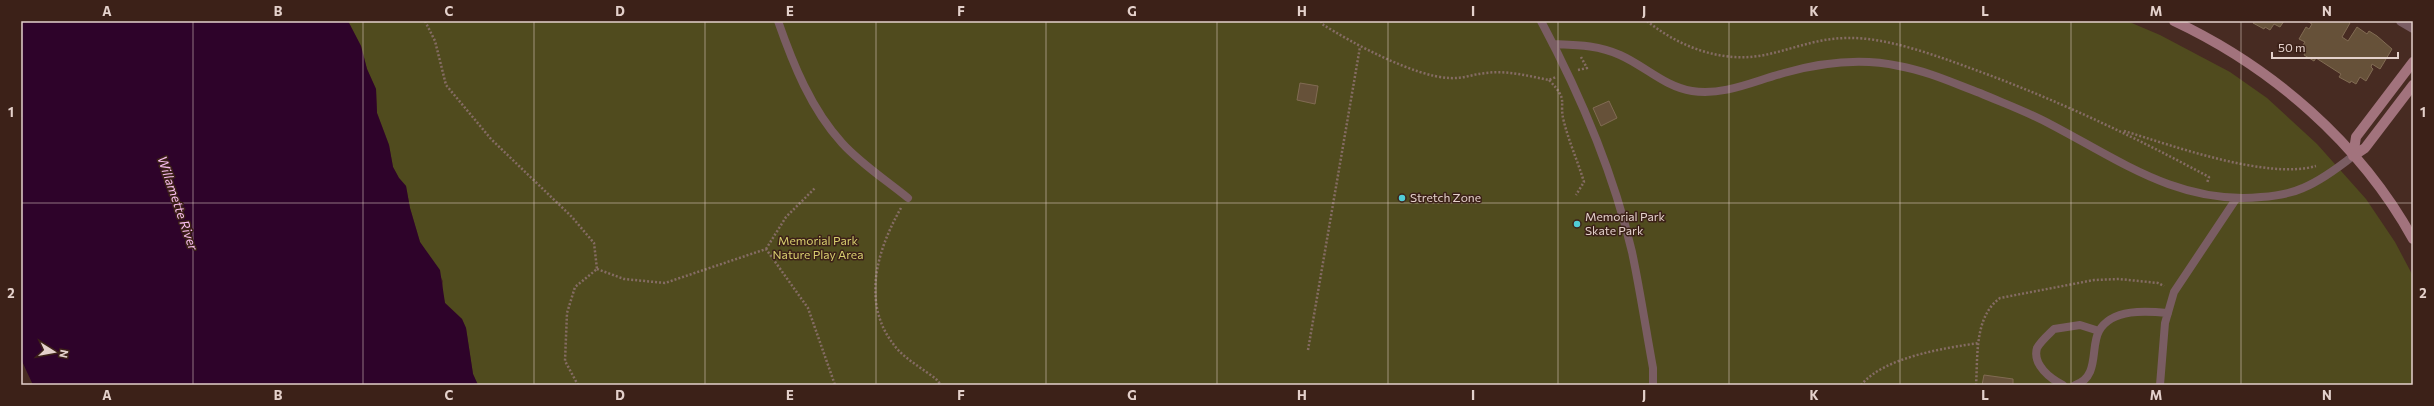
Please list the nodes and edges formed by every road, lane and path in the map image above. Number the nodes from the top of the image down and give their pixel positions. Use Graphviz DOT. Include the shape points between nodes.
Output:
graph roads {
  1 [pos="426,21"];
  2 [pos="778,21"];
  3 [pos="1321,21"];
  4 [pos="1541,21"];
  5 [pos="1647,21"];
  6 [pos="2174,21"];
  7 [pos="2401,21"];
  8 [pos="2413,28"];
  9 [pos="1553,44"];
  10 [pos="1574,44"];
  11 [pos="1360,47"];
  12 [pos="2413,62"];
  13 [pos="1567,72"];
  14 [pos="1549,80"];
  15 [pos="2413,85"];
  16 [pos="2118,129"];
  17 [pos="2353,156"];
  18 [pos="2320,165"];
  19 [pos="815,188"];
  20 [pos="2204,194"];
  21 [pos="1576,195"];
  22 [pos="908,198"];
  23 [pos="2236,199"];
  24 [pos="2413,239"];
  25 [pos="766,249"];
  26 [pos="597,269"];
  27 [pos="2166,287"];
  28 [pos="2168,313"];
  29 [pos="2099,331"];
  30 [pos="1979,343"];
  31 [pos="1308,350"];
  32 [pos="578,385"];
  33 [pos="835,385"];
  34 [pos="941,385"];
  35 [pos="1653,385"];
  36 [pos="1861,385"];
  37 [pos="1976,385"];
  38 [pos="2063,385"];
  39 [pos="2074,385"];
  40 [pos="2160,385"];
  1 -- 26 [label="path" via="435,41 446,85 491,140 572,216 594,243"];
  2 -- 22 [label="lane" via="807,93 841,142"];
  3 -- 11 [label="path"];
  4 -- 9 [label="lane"];
  5 -- 16 [label="path" via="1683,44 1720,55 1760,56 1800,44 1849,38 1899,46 1948,59 2026,88"];
  6 -- 17 [label="street" via="2222,46 2266,74 2318,118"];
  7 -- 8 [label="street"];
  9 -- 10 [label="lane"];
  9 -- 13 [label="lane"];
  10 -- 13 [label="path" via="1587,68"];
  10 -- 20 [label="lane" via="1605,49 1671,85 1691,91 1733,89 1786,72 1822,65 1881,63 1900,66 1938,77 2048,122 2150,178 2189,192"];
  11 -- 14 [label="path" via="1416,70 1448,78 1465,78 1496,72"];
  11 -- 31 [label="path"];
  12 -- 17 [label="street" via="2356,137"];
  13 -- 14 [label="path"];
  13 -- 35 [label="lane" via="1598,143 1632,252 1653,368"];
  14 -- 21 [label="path" via="1563,100 1563,120 1584,182"];
  15 -- 17 [label="street" via="2365,148"];
  16 -- 18 [label="path" via="2246,164 2288,168"];
  16 -- 20 [label="path" via="2209,177"];
  17 -- 23 [label="lane" via="2303,188 2273,196"];
  17 -- 24 [label="street" via="2399,214"];
  19 -- 25 [label="path" via="786,217"];
  20 -- 23 [label="lane"];
  22 -- 34 [label="path" via="883,243 876,273 880,325 895,347"];
  23 -- 28 [label="lane" via="2174,292"];
  25 -- 26 [label="path" via="665,283 624,279"];
  25 -- 33 [label="path" via="808,308"];
  26 -- 32 [label="path" via="575,287 567,313 566,360"];
  27 -- 30 [label="path" via="2108,279 2000,298 1988,309 1980,331"];
  28 -- 29 [label="lane" via="2144,310 2122,315 2109,321"];
  28 -- 40 [label="lane"];
  29 -- 38 [label="lane" via="2080,325 2054,328 2038,348 2037,358 2043,370"];
  29 -- 39 [label="lane" via="2090,371 2085,379"];
  30 -- 36 [label="path" via="1925,351 1869,376"];
  30 -- 37 [label="path"];
}
